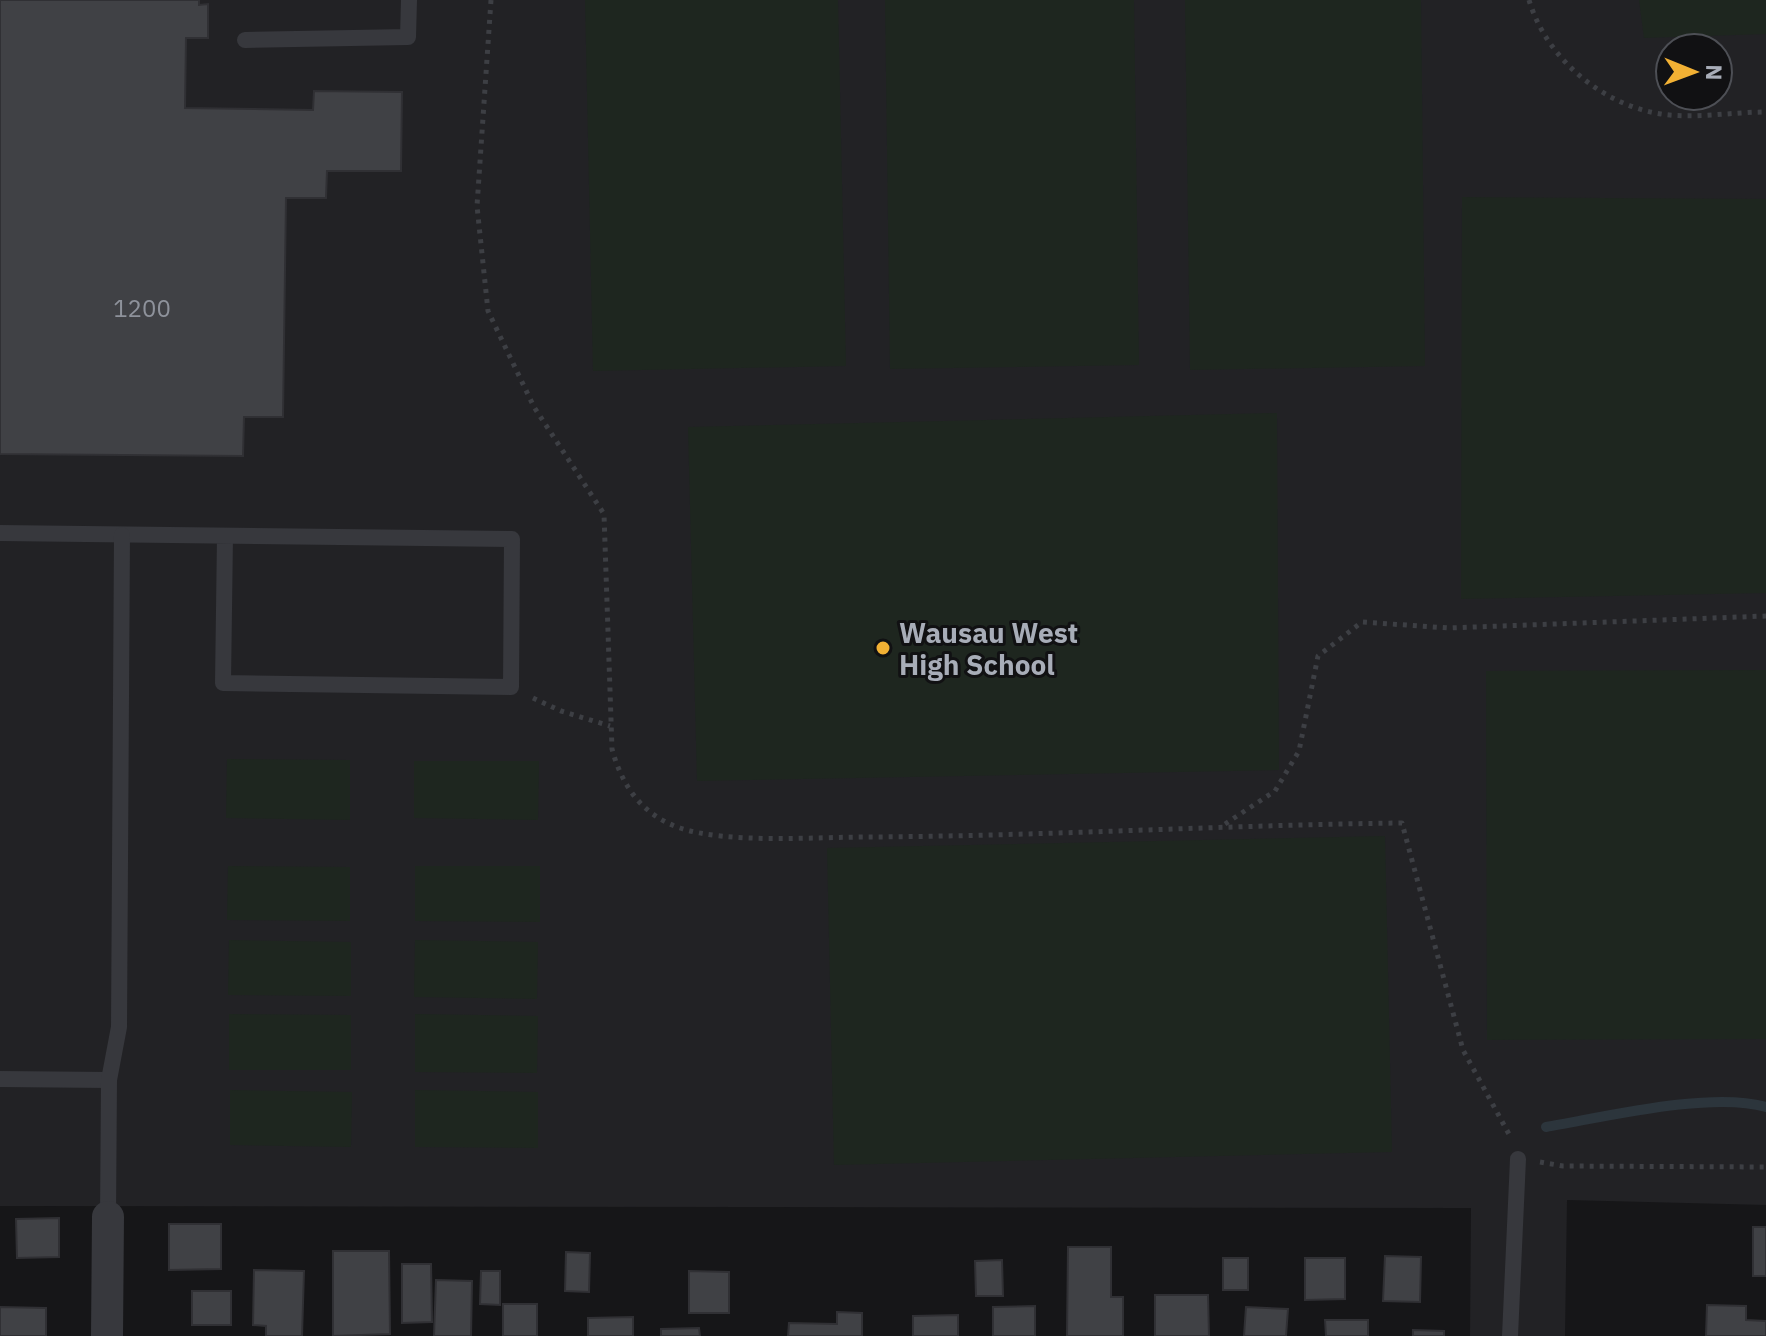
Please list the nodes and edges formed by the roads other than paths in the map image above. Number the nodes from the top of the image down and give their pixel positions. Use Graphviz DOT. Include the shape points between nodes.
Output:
graph roads {
  1 [pos="409,0"];
  2 [pos="245,40"];
  3 [pos="0,533"];
  4 [pos="122,535"];
  5 [pos="225,536"];
  6 [pos="0,1079"];
  7 [pos="109,1080"];
  8 [pos="1518,1159"];
  9 [pos="108,1217"];
  10 [pos="107,1336"];
  11 [pos="1510,1336"];
  1 -- 2 [label="lane" via="408,37"];
  3 -- 4 [label="lane"];
  4 -- 5 [label="lane"];
  4 -- 7 [label="lane" via="119,1027"];
  5 -- 5 [label="lane" via="223,683 511,687 512,539"];
  6 -- 7 [label="lane"];
  7 -- 9 [label="lane"];
  8 -- 11 [label="lane"];
  9 -- 10 [label="street"];
}
